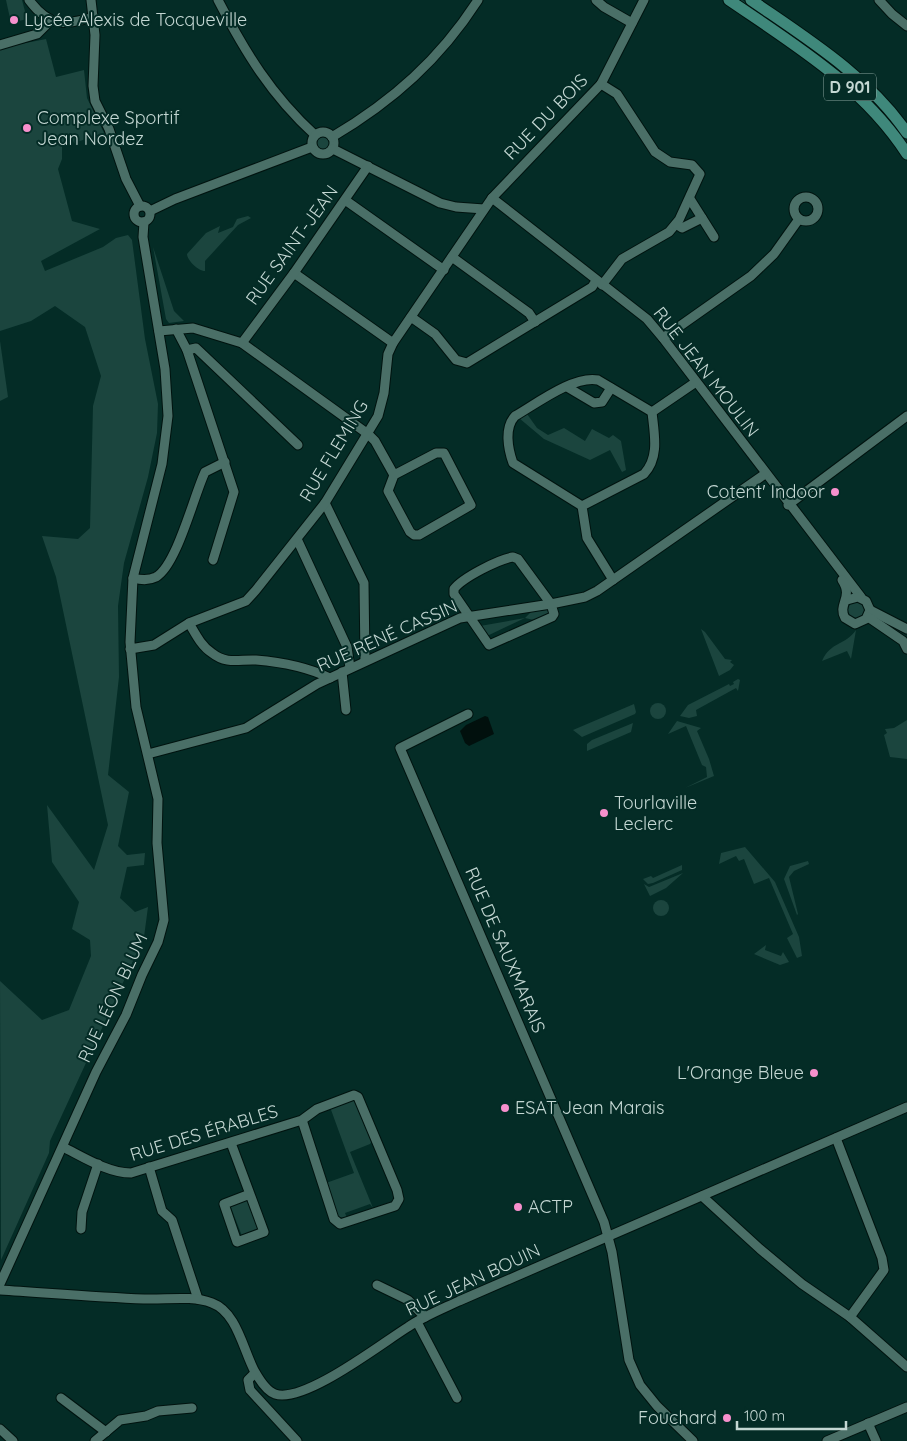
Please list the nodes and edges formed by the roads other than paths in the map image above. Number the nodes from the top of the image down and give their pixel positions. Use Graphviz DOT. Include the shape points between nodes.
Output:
graph roads {
  1 [pos="29,0"];
  2 [pos="91,0"];
  3 [pos="218,0"];
  4 [pos="478,0"];
  5 [pos="596,0"];
  6 [pos="644,0"];
  7 [pos="729,0"];
  8 [pos="750,0"];
  9 [pos="880,0"];
  10 [pos="94,17"];
  11 [pos="50,21"];
  12 [pos="632,23"];
  13 [pos="907,26"];
  14 [pos="0,45"];
  15 [pos="601,84"];
  16 [pos="907,133"];
  17 [pos="315,136"];
  18 [pos="332,137"];
  19 [pos="312,147"];
  20 [pos="333,149"];
  21 [pos="907,154"];
  22 [pos="368,166"];
  23 [pos="492,198"];
  24 [pos="690,199"];
  25 [pos="344,200"];
  26 [pos="140,206"];
  27 [pos="484,209"];
  28 [pos="150,211"];
  29 [pos="702,218"];
  30 [pos="799,219"];
  31 [pos="144,222"];
  32 [pos="676,224"];
  33 [pos="714,237"];
  34 [pos="452,258"];
  35 [pos="444,270"];
  36 [pos="294,273"];
  37 [pos="599,283"];
  38 [pos="412,317"];
  39 [pos="535,322"];
  40 [pos="176,329"];
  41 [pos="160,331"];
  42 [pos="663,338"];
  43 [pos="242,343"];
  44 [pos="392,343"];
  45 [pos="188,350"];
  46 [pos="696,382"];
  47 [pos="567,387"];
  48 [pos="611,388"];
  49 [pos="652,412"];
  50 [pos="907,416"];
  51 [pos="368,434"];
  52 [pos="298,445"];
  53 [pos="225,462"];
  54 [pos="765,474"];
  55 [pos="394,475"];
  56 [pos="791,502"];
  57 [pos="325,503"];
  58 [pos="582,506"];
  59 [pos="297,539"];
  60 [pos="213,560"];
  61 [pos="133,578"];
  62 [pos="613,580"];
  63 [pos="861,597"];
  64 [pos="847,600"];
  65 [pos="551,604"];
  66 [pos="869,613"];
  67 [pos="470,616"];
  68 [pos="189,623"];
  69 [pos="907,629"];
  70 [pos="364,647"];
  71 [pos="130,649"];
  72 [pos="907,649"];
  73 [pos="349,653"];
  74 [pos="365,661"];
  75 [pos="346,670"];
  76 [pos="330,678"];
  77 [pos="346,710"];
  78 [pos="468,714"];
  79 [pos="148,754"];
  80 [pos="907,1107"];
  81 [pos="302,1120"];
  82 [pos="836,1138"];
  83 [pos="231,1143"];
  84 [pos="63,1147"];
  85 [pos="98,1164"];
  86 [pos="149,1167"];
  87 [pos="250,1194"];
  88 [pos="702,1196"];
  89 [pos="81,1229"];
  90 [pos="608,1237"];
  91 [pos="0,1284"];
  92 [pos="377,1285"];
  93 [pos="0,1290"];
  94 [pos="198,1299"];
  95 [pos="850,1317"];
  96 [pos="421,1319"];
  97 [pos="907,1367"];
  98 [pos="255,1373"];
  99 [pos="61,1398"];
  100 [pos="457,1398"];
  101 [pos="907,1407"];
  102 [pos="192,1408"];
  103 [pos="868,1423"];
  104 [pos="0,1429"];
  105 [pos="106,1432"];
  106 [pos="13,1441"];
  107 [pos="96,1441"];
  108 [pos="297,1441"];
  109 [pos="693,1441"];
  110 [pos="827,1441"];
  111 [pos="876,1441"];
  1 -- 11 [label="street"];
  2 -- 10 [label="street"];
  3 -- 17 [label="street" via="258,72"];
  4 -- 18 [label="street" via="445,46 421,72 368,115"];
  5 -- 12 [label="street"];
  6 -- 12 [label="street, RUE DU BOIS"];
  7 -- 21 [label="main road, D 901" via="850,87 893,132"];
  8 -- 16 [label="main road, D 901" via="830,56 880,100"];
  9 -- 13 [label="street"];
  10 -- 11 [label="street" via="64,23"];
  10 -- 26 [label="street" via="95,101 110,129 126,179"];
  11 -- 14 [label="street" via="37,34"];
  12 -- 15 [label="street, RUE DU BOIS"];
  15 -- 23 [label="street, RUE DU BOIS"];
  15 -- 24 [label="street" via="617,94 655,152 670,162 692,164 697,168 700,174"];
  17 -- 18 [label="street" via="324,132"];
  17 -- 19 [label="street"];
  18 -- 20 [label="street"];
  19 -- 20 [label="street" via="323,155"];
  19 -- 28 [label="street"];
  20 -- 22 [label="street"];
  22 -- 25 [label="street, RUE SAINT-JEAN"];
  22 -- 27 [label="street" via="440,203"];
  23 -- 27 [label="street, RUE FLEMING"];
  23 -- 37 [label="street, RUE JEAN MOULIN"];
  24 -- 29 [label="street"];
  24 -- 32 [label="street"];
  25 -- 35 [label="street"];
  25 -- 36 [label="street, RUE SAINT-JEAN"];
  26 -- 28 [label="street"];
  26 -- 31 [label="street" via="134,215"];
  27 -- 34 [label="street, RUE FLEMING"];
  28 -- 31 [label="street" via="150,217"];
  29 -- 32 [label="street" via="687,227"];
  29 -- 33 [label="street"];
  30 -- 42 [label="street" via="774,254 751,276"];
  31 -- 41 [label="street, RUE LÉON BLUM" via="143,237"];
  32 -- 37 [label="street" via="669,232 622,259"];
  34 -- 35 [label="street, RUE FLEMING"];
  34 -- 39 [label="street" via="529,313"];
  35 -- 38 [label="street, RUE FLEMING"];
  36 -- 43 [label="street, RUE SAINT-JEAN"];
  36 -- 44 [label="street"];
  37 -- 39 [label="street"];
  37 -- 42 [label="street, RUE JEAN MOULIN" via="639,312"];
  38 -- 39 [label="street" via="435,334 456,360 467,363"];
  38 -- 44 [label="street, RUE FLEMING"];
  40 -- 41 [label="street"];
  40 -- 43 [label="street" via="193,328"];
  40 -- 45 [label="street"];
  41 -- 61 [label="street, RUE LÉON BLUM" via="168,395 167,431 162,464"];
  42 -- 46 [label="street, RUE JEAN MOULIN"];
  43 -- 51 [label="street"];
  44 -- 51 [label="street, RUE FLEMING" via="381,408"];
  45 -- 52 [label="street" via="196,348"];
  45 -- 53 [label="street"];
  46 -- 49 [label="street"];
  46 -- 54 [label="street, RUE JEAN MOULIN"];
  47 -- 48 [label="street" via="583,379 591,379"];
  47 -- 48 [label="street" via="594,403 602,402"];
  47 -- 58 [label="street" via="510,421 510,454 513,463 522,470"];
  48 -- 49 [label="street"];
  49 -- 58 [label="street" via="655,452 649,469"];
  50 -- 56 [label="street"];
  51 -- 55 [label="street"];
  51 -- 57 [label="street, RUE FLEMING"];
  53 -- 60 [label="street" via="234,492"];
  53 -- 61 [label="street" via="205,472 177,546 162,572 148,580"];
  54 -- 56 [label="street, RUE JEAN MOULIN"];
  54 -- 62 [label="street, RUE RENÉ CASSIN"];
  55 -- 55 [label="street" via="436,453 444,453 471,505 414,535 388,491"];
  56 -- 63 [label="street, RUE JEAN MOULIN"];
  56 -- 64 [label="street, RUE JEAN MOULIN" via="793,515 846,586"];
  57 -- 59 [label="street, RUE FLEMING"];
  57 -- 70 [label="street" via="364,583"];
  58 -- 62 [label="street" via="587,538"];
  59 -- 68 [label="street, RUE FLEMING" via="246,600"];
  59 -- 73 [label="street"];
  61 -- 71 [label="street, RUE LÉON BLUM"];
  62 -- 65 [label="street, RUE RENÉ CASSIN" via="584,597"];
  63 -- 64 [label="street"];
  63 -- 66 [label="street, RUE JEAN MOULIN" via="868,604"];
  64 -- 66 [label="street, RUE JEAN MOULIN" via="843,610 848,621 858,624"];
  65 -- 67 [label="street, RUE RENÉ CASSIN"];
  65 -- 67 [label="street" via="554,610 552,617 489,645"];
  65 -- 67 [label="street" via="513,557 480,572 454,589 454,594"];
  66 -- 69 [label="street, RUE JEAN MOULIN"];
  66 -- 72 [label="street, RUE JEAN MOULIN" via="903,641"];
  67 -- 74 [label="street, RUE RENÉ CASSIN"];
  68 -- 71 [label="street, RUE FLEMING" via="154,645"];
  68 -- 76 [label="street" via="201,643 223,659 237,662 253,660 313,670"];
  70 -- 73 [label="street"];
  70 -- 74 [label="street"];
  71 -- 79 [label="street, RUE LÉON BLUM" via="136,707"];
  73 -- 75 [label="street"];
  74 -- 75 [label="street, RUE RENÉ CASSIN"];
  75 -- 76 [label="street, RUE RENÉ CASSIN"];
  75 -- 77 [label="street"];
  76 -- 79 [label="street, RUE RENÉ CASSIN" via="246,728"];
  78 -- 90 [label="street, RUE DE SAUXMARAIS" via="400,748"];
  79 -- 84 [label="street, RUE LÉON BLUM" via="158,798 156,843 164,904 163,928"];
  80 -- 82 [label="street, RUE JEAN BOUIN"];
  81 -- 81 [label="street, RUE DES ÉRABLES" via="317,1109 354,1095 358,1097 396,1190 398,1199 395,1206 340,1224 334,1219"];
  81 -- 83 [label="street, RUE DES ÉRABLES"];
  82 -- 88 [label="street, RUE JEAN BOUIN"];
  82 -- 95 [label="street" via="884,1270"];
  83 -- 86 [label="street, RUE DES ÉRABLES"];
  83 -- 87 [label="street"];
  84 -- 85 [label="street, RUE DES ÉRABLES"];
  84 -- 91 [label="street, RUE LÉON BLUM"];
  85 -- 86 [label="street, RUE DES ÉRABLES" via="122,1173"];
  85 -- 89 [label="street" via="82,1212"];
  86 -- 94 [label="street" via="162,1211 172,1220"];
  87 -- 87 [label="street" via="264,1232 237,1242 224,1204"];
  88 -- 90 [label="street, RUE JEAN BOUIN"];
  88 -- 95 [label="street" via="802,1284"];
  90 -- 96 [label="street, RUE JEAN BOUIN"];
  90 -- 109 [label="street" via="632,1368 640,1385 657,1406"];
  92 -- 96 [label="street" via="408,1300"];
  93 -- 94 [label="street, RUE JEAN BOUIN"];
  94 -- 98 [label="street, RUE JEAN BOUIN" via="225,1310"];
  95 -- 97 [label="street"];
  96 -- 98 [label="street, RUE JEAN BOUIN" via="361,1360 304,1390 275,1394"];
  96 -- 100 [label="street"];
  98 -- 108 [label="street" via="248,1380 250,1390"];
  99 -- 105 [label="street"];
  101 -- 103 [label="street"];
  102 -- 105 [label="street" via="125,1418"];
  103 -- 110 [label="street"];
  103 -- 111 [label="street"];
  104 -- 106 [label="street"];
  105 -- 107 [label="street"];
}
